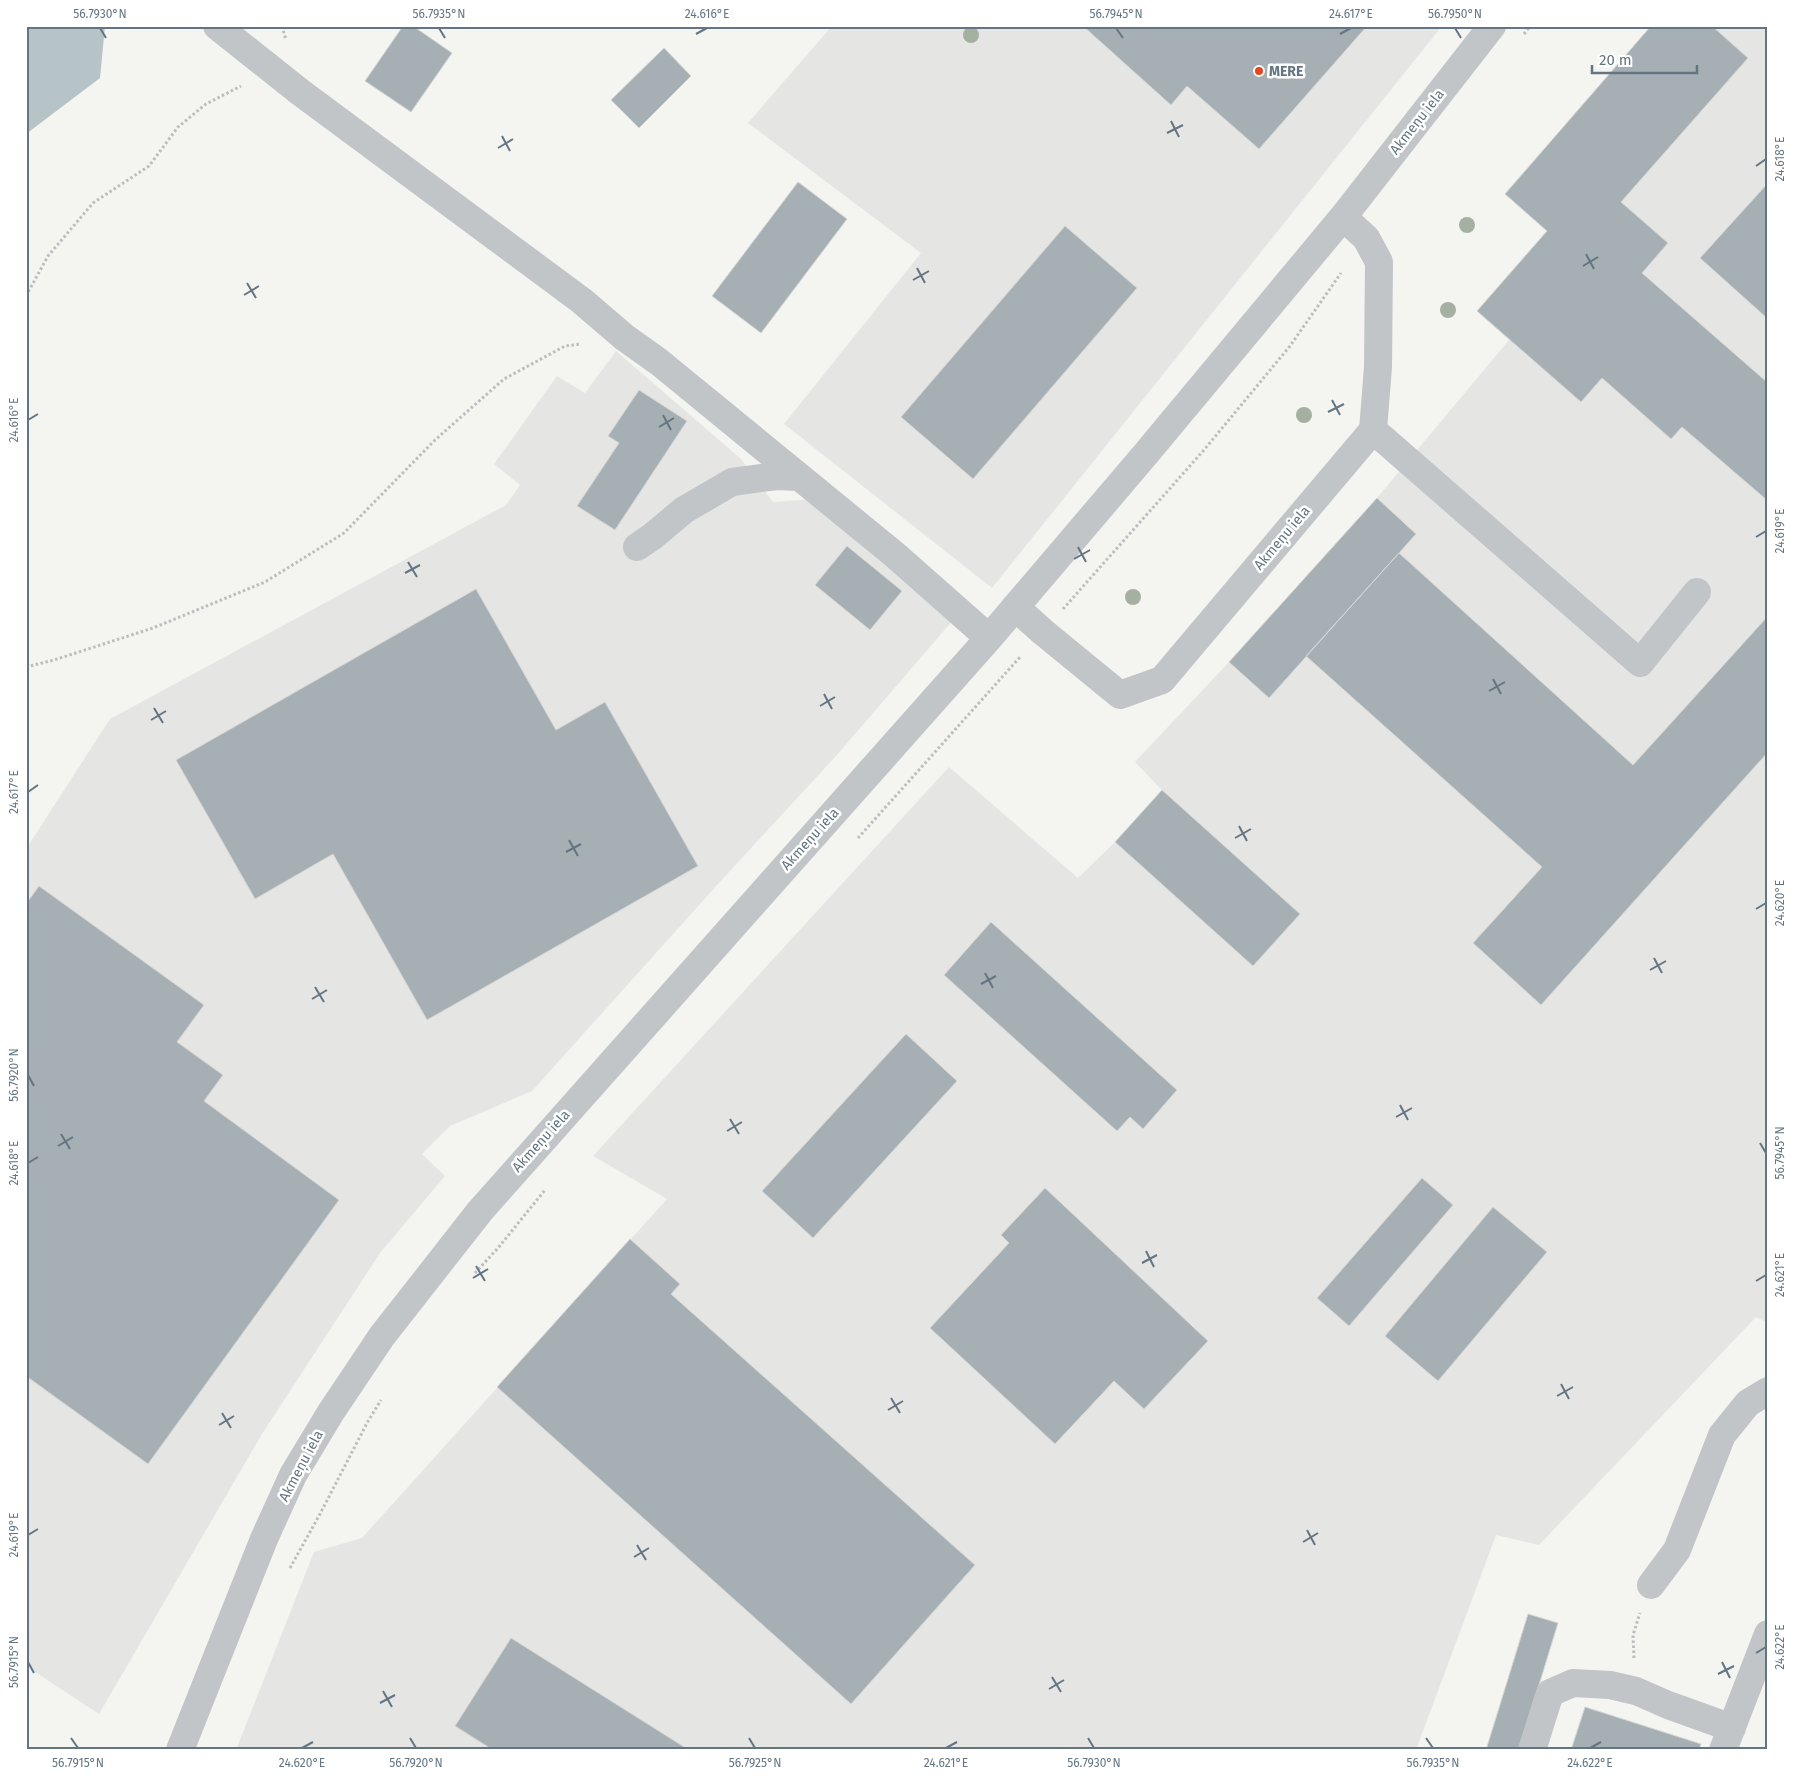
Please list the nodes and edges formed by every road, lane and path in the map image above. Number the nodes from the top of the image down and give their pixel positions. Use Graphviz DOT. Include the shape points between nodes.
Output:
graph roads {
  1 [pos="217,26"];
  2 [pos="282,26"];
  3 [pos="1492,26"];
  4 [pos="1530,26"];
  5 [pos="1524,34"];
  6 [pos="287,45"];
  7 [pos="242,86"];
  8 [pos="1343,218"];
  9 [pos="1366,238"];
  10 [pos="26,296"];
  11 [pos="624,337"];
  12 [pos="1373,430"];
  13 [pos="798,477"];
  14 [pos="636,547"];
  15 [pos="1697,592"];
  16 [pos="1015,607"];
  17 [pos="1043,632"];
  18 [pos="988,638"];
  19 [pos="26,667"];
  20 [pos="852,844"];
  21 [pos="546,1188"];
  22 [pos="472,1277"];
  23 [pos="1768,1391"];
  24 [pos="382,1398"];
  25 [pos="289,1570"];
  26 [pos="1651,1585"];
  27 [pos="1768,1634"];
  28 [pos="1636,1691"];
  29 [pos="1728,1739"];
  30 [pos="180,1750"];
  31 [pos="1532,1750"];
  1 -- 11 [label="street" via="300,92 582,301"];
  2 -- 6 [label="path"];
  3 -- 8 [label="street, Akmeņu iela"];
  4 -- 5 [label="path"];
  7 -- 10 [label="path" via="206,104 178,127 149,166 93,203 48,256"];
  8 -- 9 [label="street"];
  8 -- 16 [label="street, Akmeņu iela"];
  9 -- 12 [label="street" via="1379,262 1378,368"];
  9 -- 17 [label="path" via="1290,346 1204,450"];
  11 -- 13 [label="street"];
  11 -- 19 [label="path" via="565,346 504,379 435,440 344,533 265,582 153,628"];
  12 -- 15 [label="street" via="1640,663"];
  12 -- 17 [label="street, Akmeņu iela" via="1162,680 1120,695"];
  13 -- 14 [label="street" via="777,476 732,482 684,510"];
  13 -- 18 [label="street" via="895,555"];
  16 -- 17 [label="street, Akmeņu iela"];
  16 -- 18 [label="street, Akmeņu iela"];
  17 -- 20 [label="path"];
  18 -- 30 [label="street, Akmeņu iela" via="480,1210 382,1336 330,1412 293,1476 264,1539"];
  21 -- 22 [label="path"];
  23 -- 26 [label="street" via="1748,1403 1722,1435 1677,1550"];
  24 -- 25 [label="path"];
  26 -- 28 [label="path" via="1633,1635"];
  27 -- 29 [label="street"];
  28 -- 29 [label="street"];
  28 -- 31 [label="street" via="1573,1683 1550,1693"];
}
